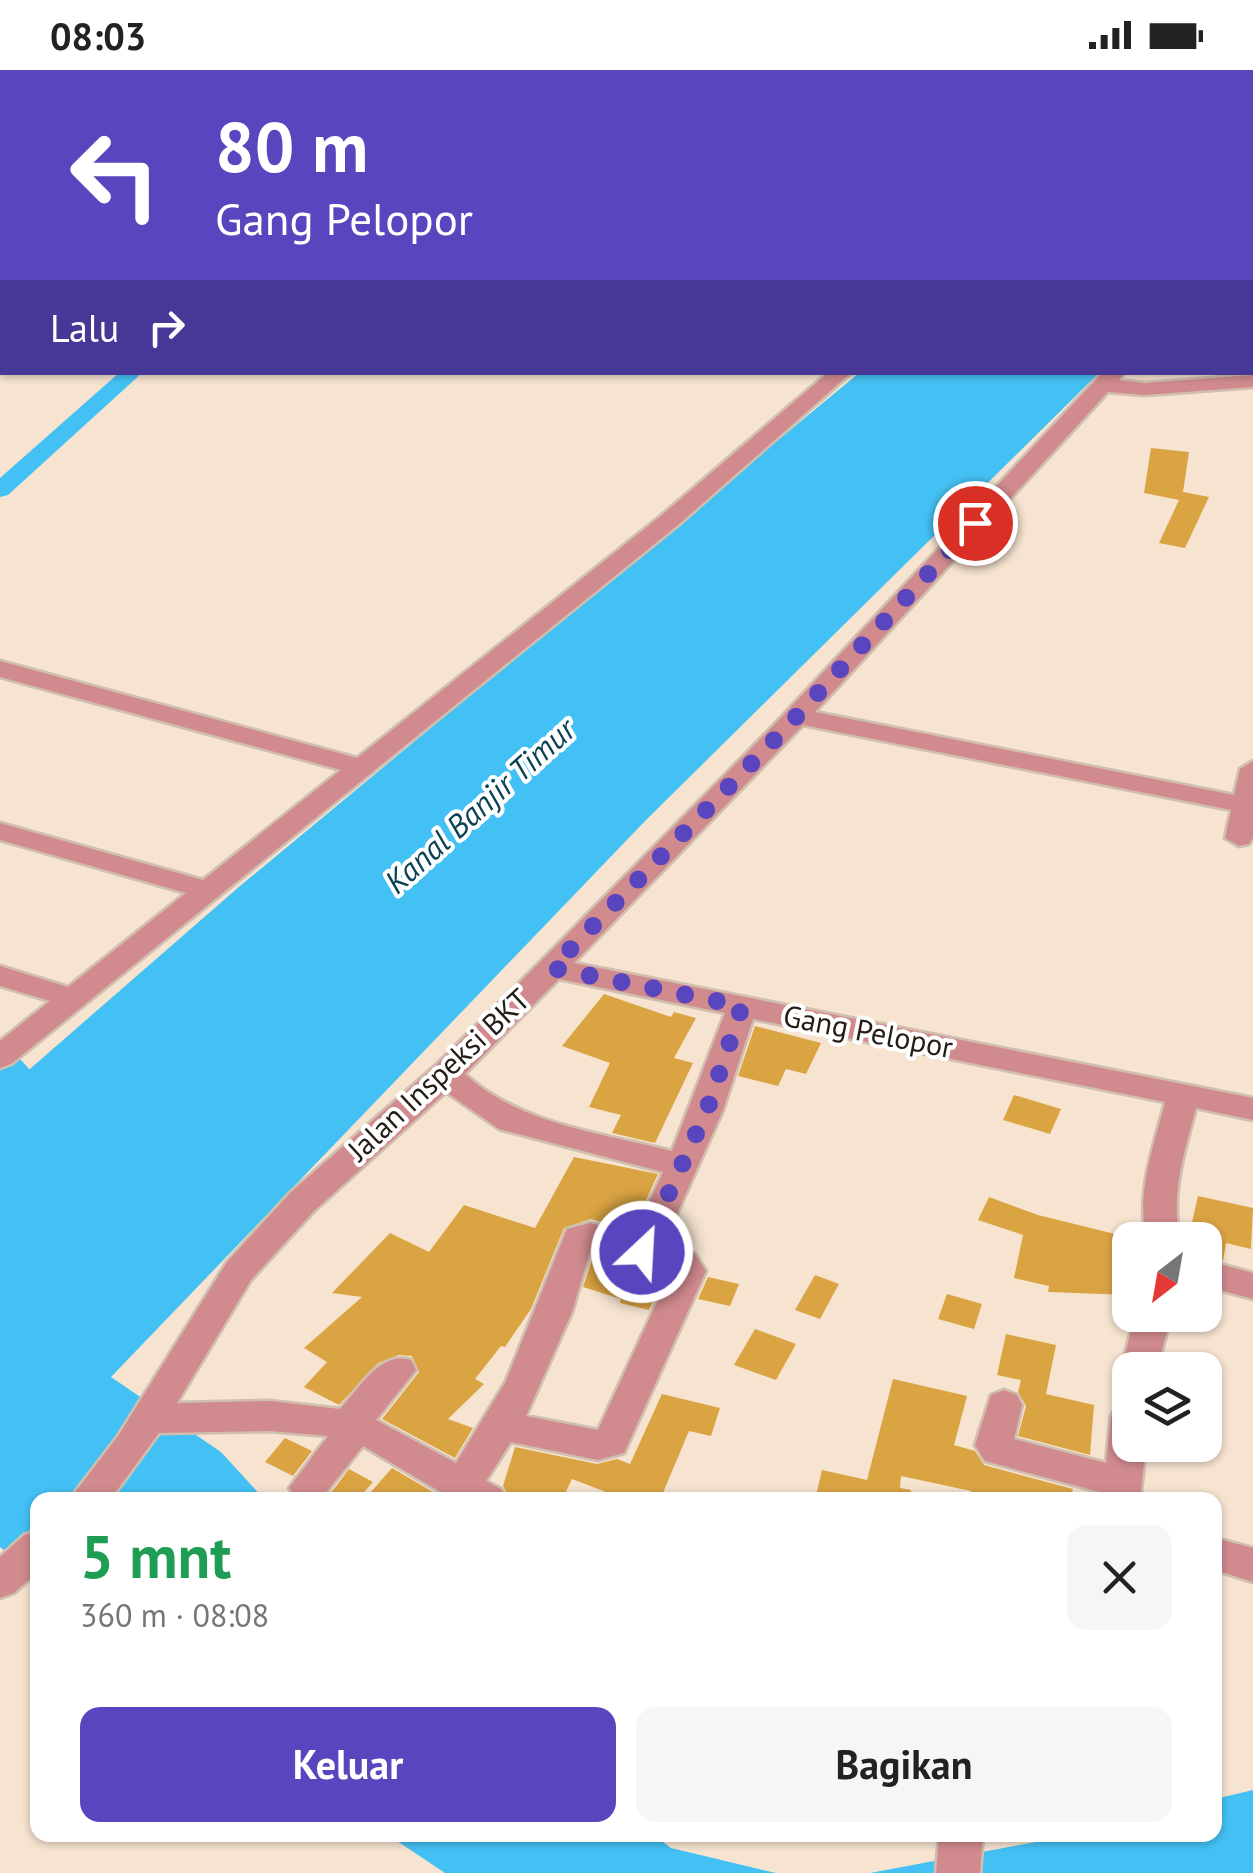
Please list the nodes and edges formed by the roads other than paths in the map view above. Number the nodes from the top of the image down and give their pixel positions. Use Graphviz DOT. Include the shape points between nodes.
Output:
graph roads {
  1 [pos="839,375"];
  2 [pos="1108,379"];
  3 [pos="1253,381"];
  4 [pos="0,669"];
  5 [pos="797,716"];
  6 [pos="361,767"];
  7 [pos="1253,769"];
  8 [pos="1245,805"];
  9 [pos="0,832"];
  10 [pos="1238,838"];
  11 [pos="206,890"];
  12 [pos="552,968"];
  13 [pos="0,976"];
  14 [pos="72,998"];
  15 [pos="742,1006"];
  16 [pos="0,1057"];
  17 [pos="446,1074"];
  18 [pos="1183,1096"];
  19 [pos="1253,1110"];
  20 [pos="682,1165"];
  21 [pos="1161,1222"];
  22 [pos="644,1250"];
  23 [pos="1222,1260"];
  24 [pos="1253,1267"];
  25 [pos="1222,1278"];
  26 [pos="1253,1286"];
  27 [pos="398,1370"];
  28 [pos="1004,1405"];
  29 [pos="149,1418"];
  30 [pos="504,1426"];
  31 [pos="352,1427"];
  32 [pos="1125,1462"];
  33 [pos="308,1488"];
  34 [pos="1122,1491"];
  35 [pos="95,1492"];
  36 [pos="474,1492"];
  37 [pos="30,1554"];
  38 [pos="1222,1556"];
  39 [pos="1253,1564"];
  40 [pos="0,1582"];
  1 -- 6 [label="street" via="670,520"];
  2 -- 3 [label="street" via="1146,389"];
  2 -- 5 [label="street, Jalan Inspeksi BKT"];
  4 -- 6 [label="street"];
  5 -- 8 [label="street"];
  5 -- 12 [label="street, Jalan Inspeksi BKT"];
  6 -- 11 [label="street"];
  7 -- 8 [label="street"];
  8 -- 10 [label="street"];
  9 -- 11 [label="street"];
  11 -- 14 [label="street"];
  12 -- 15 [label="street, Gang Pelopor"];
  12 -- 17 [label="street, Jalan Inspeksi BKT"];
  13 -- 14 [label="street"];
  14 -- 16 [label="street"];
  15 -- 18 [label="street, Gang Pelopor"];
  15 -- 20 [label="street"];
  17 -- 20 [label="street" via="510,1121"];
  17 -- 29 [label="street, Jalan Inspeksi BKT" via="302,1202 239,1271"];
  18 -- 19 [label="street, Gang Pelopor"];
  18 -- 21 [label="street"];
  20 -- 22 [label="street"];
  22 -- 30 [label="street" via="579,1238"];
  22 -- 30 [label="street" via="689,1271 611,1442"];
  23 -- 24 [label="street"];
  25 -- 26 [label="street"];
  27 -- 31 [label="street"];
  28 -- 34 [label="street" via="998,1450"];
  29 -- 31 [label="street" via="319,1420"];
  29 -- 35 [label="street, Jalan Inspeksi BKT"];
  30 -- 36 [label="street"];
  31 -- 33 [label="street"];
  31 -- 36 [label="street"];
  32 -- 34 [label="street"];
  37 -- 40 [label="street"];
  38 -- 39 [label="street"];
}
